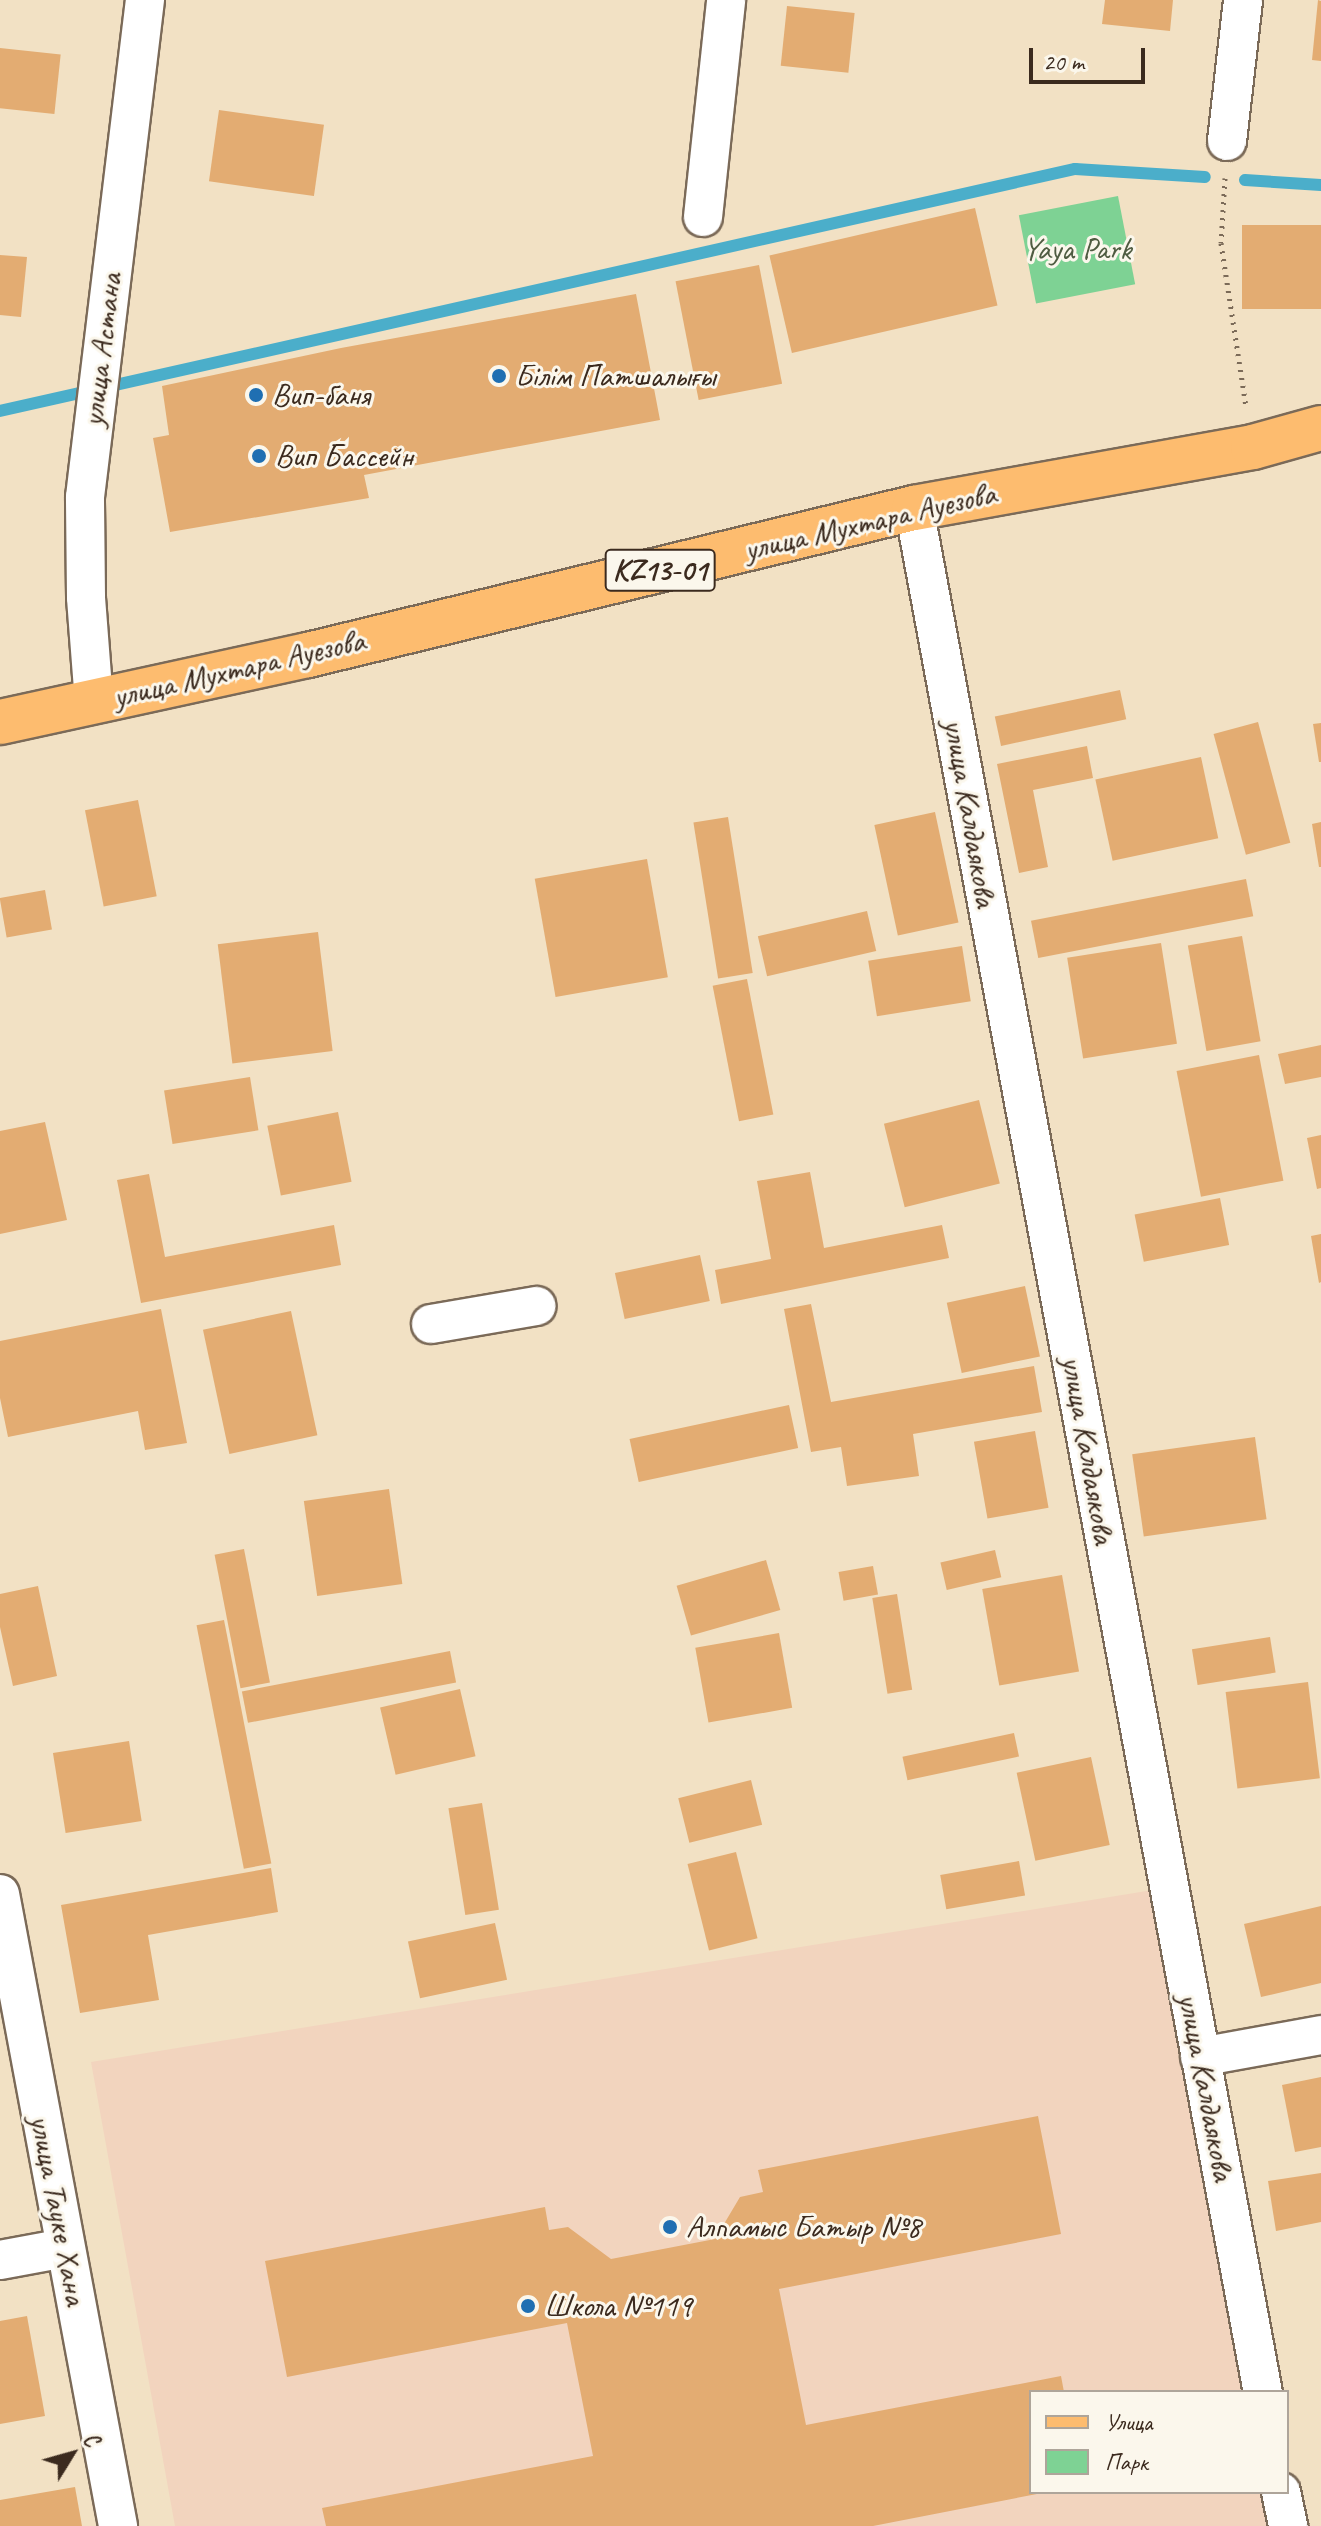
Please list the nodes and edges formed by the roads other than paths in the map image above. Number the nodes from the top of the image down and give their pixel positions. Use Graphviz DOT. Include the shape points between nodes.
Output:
graph roads {
  1 [pos="145,0"];
  2 [pos="726,0"];
  3 [pos="1243,0"];
  4 [pos="1227,141"];
  5 [pos="703,217"];
  6 [pos="1321,428"];
  7 [pos="914,508"];
  8 [pos="94,702"];
  9 [pos="0,722"];
  10 [pos="536,1306"];
  11 [pos="431,1324"];
  12 [pos="0,1894"];
  13 [pos="1321,2035"];
  14 [pos="1200,2057"];
  15 [pos="65,2248"];
  16 [pos="0,2260"];
  17 [pos="1263,2390"];
  18 [pos="1281,2494"];
  19 [pos="118,2526"];
  20 [pos="1288,2526"];
  1 -- 8 [label="street, улица Астана" via="85,497"];
  2 -- 5 [label="street"];
  3 -- 4 [label="street"];
  6 -- 7 [label="main road, улица Мухтара Ауезова / KZ13-01" via="1253,447"];
  7 -- 8 [label="main road, улица Мухтара Ауезова / KZ13-01"];
  7 -- 14 [label="street, улица Калдаякова"];
  8 -- 9 [label="main road, улица Мухтара Ауезова / KZ13-01"];
  10 -- 11 [label="street"];
  12 -- 15 [label="street, улица Тауке Хана"];
  13 -- 14 [label="street"];
  14 -- 17 [label="street, улица Калдаякова"];
  15 -- 16 [label="street"];
  15 -- 19 [label="street, улица Тауке Хана"];
  18 -- 20 [label="street"];
}
